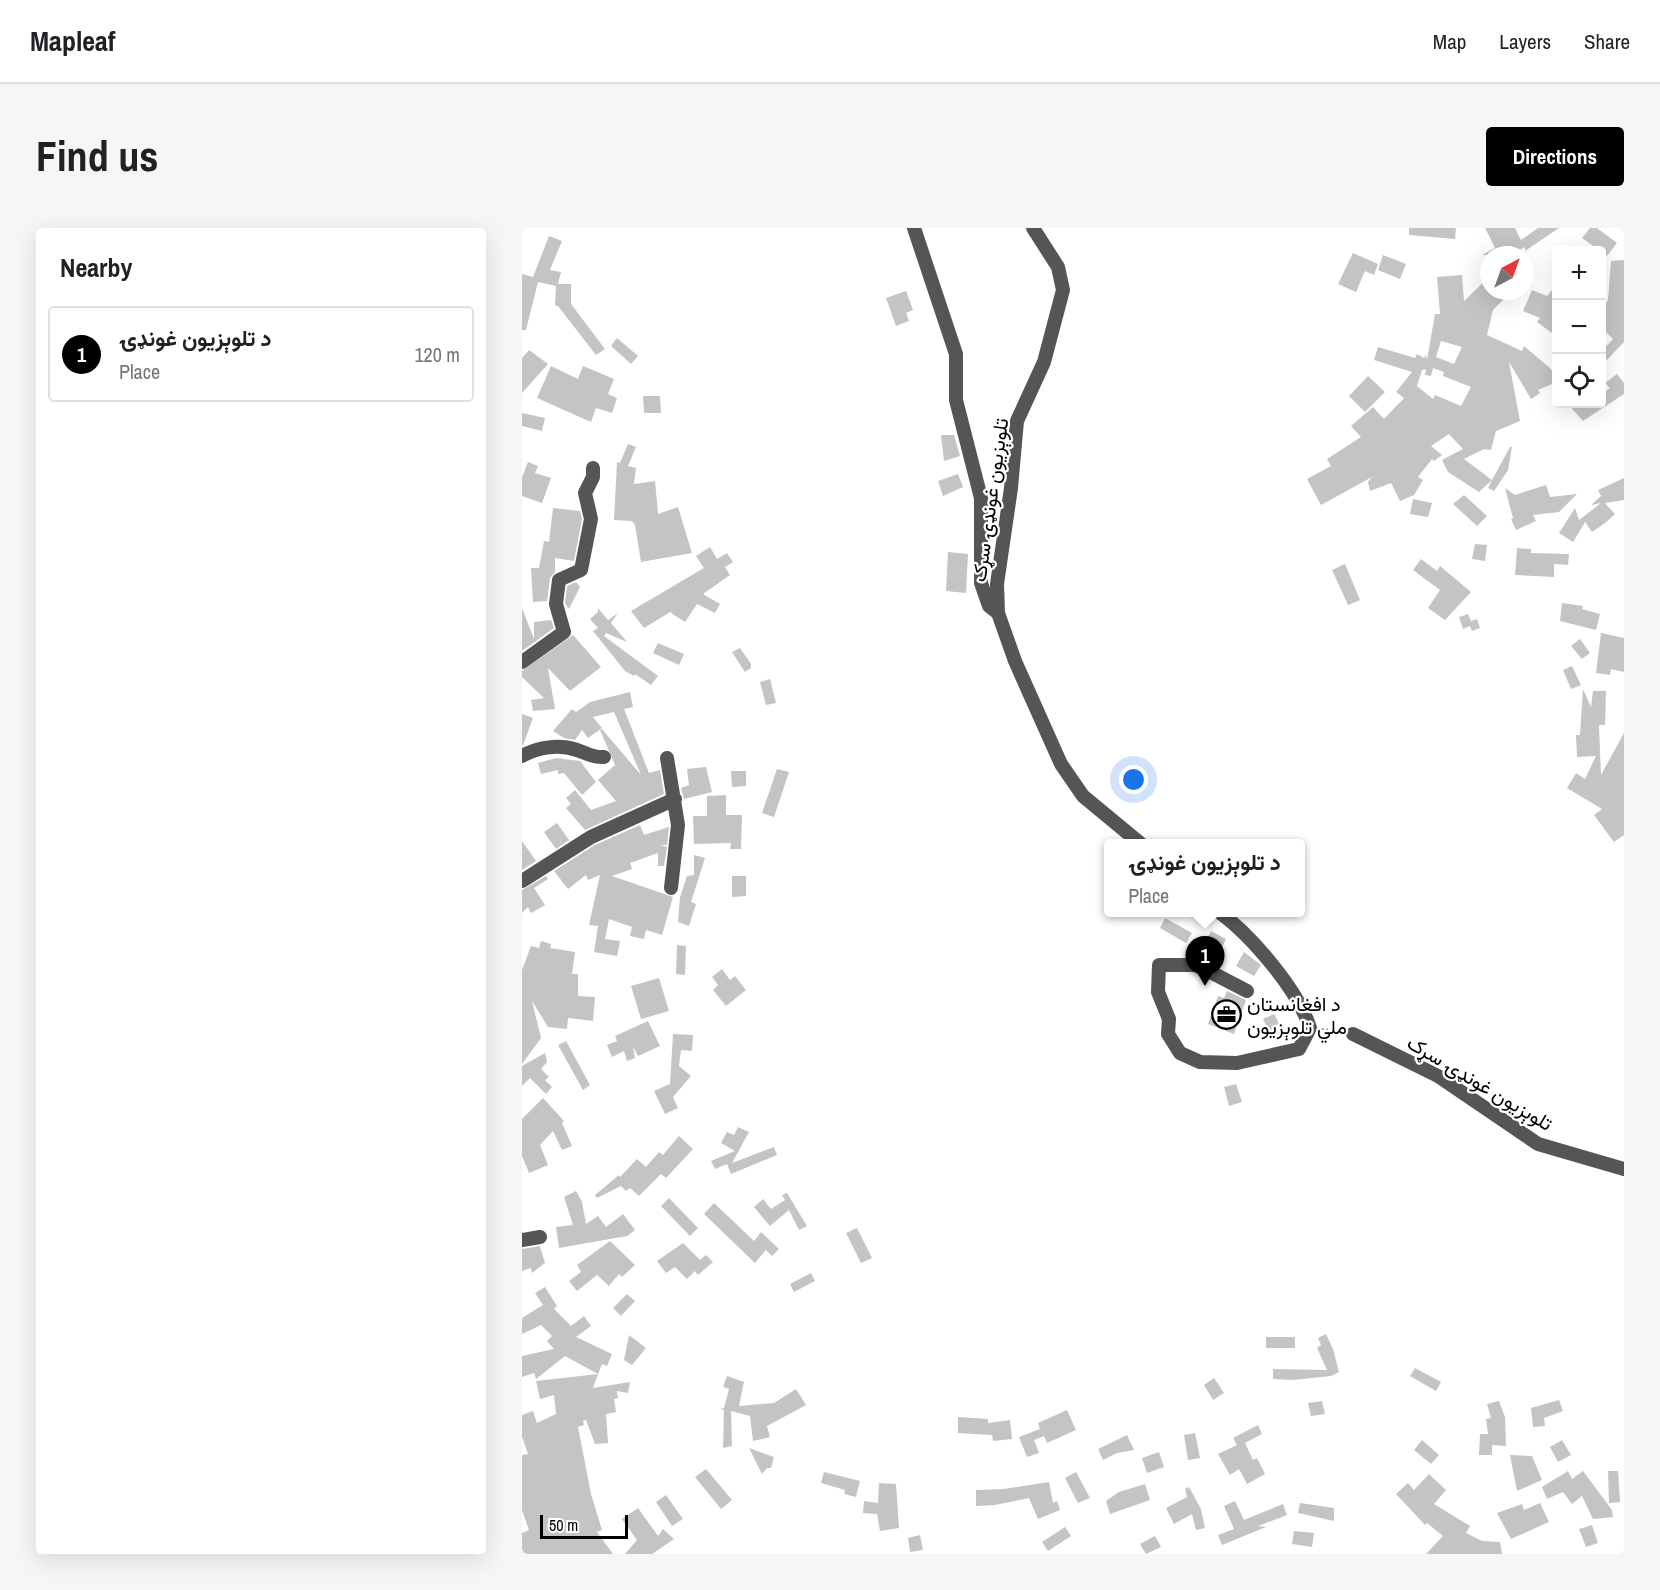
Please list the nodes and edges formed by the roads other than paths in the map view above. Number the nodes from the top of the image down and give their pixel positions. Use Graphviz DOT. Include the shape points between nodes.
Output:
graph roads {
  1 [pos="914,228"];
  2 [pos="1033,228"];
  3 [pos="593,468"];
  4 [pos="998,613"];
  5 [pos="522,662"];
  6 [pos="522,756"];
  7 [pos="604,757"];
  8 [pos="666,758"];
  9 [pos="675,799"];
  10 [pos="1136,839"];
  11 [pos="522,880"];
  12 [pos="671,888"];
  13 [pos="1226,917"];
  14 [pos="1247,991"];
  15 [pos="1353,1034"];
  16 [pos="1624,1169"];
  17 [pos="540,1237"];
  18 [pos="522,1240"];
  1 -- 4 [label="street" via="956,354 956,400 981,498 981,583 990,606"];
  2 -- 4 [label="street, تلوېزيون غونډۍ سړک" via="1058,267 1063,290 1044,362 1017,421 997,584"];
  3 -- 5 [label="street" via="585,493 591,519 581,570 559,580 556,604 564,632"];
  4 -- 10 [label="street" via="1061,764 1083,796"];
  6 -- 7 [label="street" via="535,749 561,747 593,758"];
  8 -- 9 [label="street"];
  9 -- 11 [label="street" via="591,837"];
  9 -- 12 [label="street" via="678,825"];
  13 -- 14 [label="street" via="1252,939 1305,1012 1310,1028 1299,1049 1237,1063 1200,1062 1180,1053 1168,1034 1169,1019 1158,992 1159,965 1197,965"];
  15 -- 16 [label="street, تلوېزيون غونډۍ سړک" via="1438,1076 1538,1144"];
  17 -- 18 [label="street"];
}
